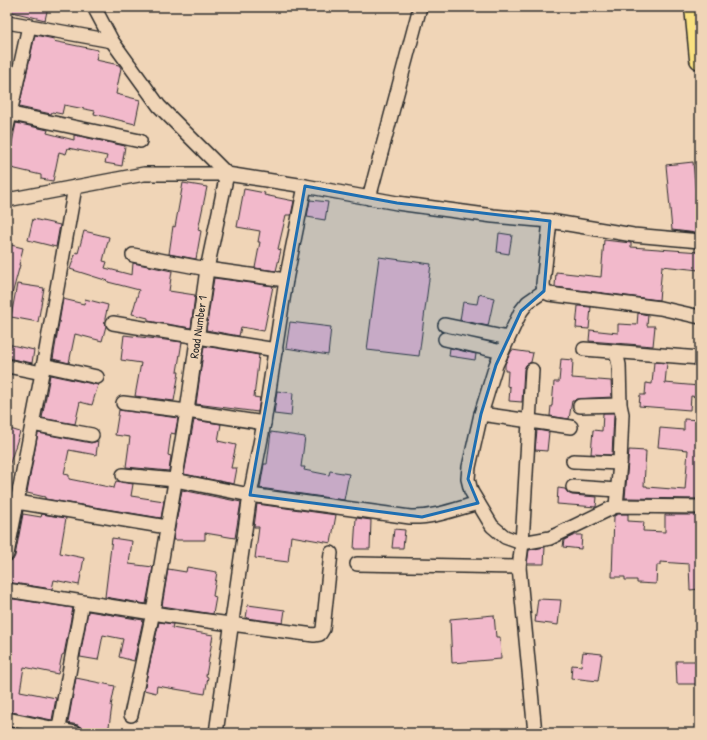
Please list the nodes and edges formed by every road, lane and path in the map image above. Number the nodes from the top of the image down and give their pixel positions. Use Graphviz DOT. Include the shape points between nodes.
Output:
graph roads {
  1 [pos="94,7"];
  2 [pos="420,7"];
  3 [pos="695,7"];
  4 [pos="7,22"];
  5 [pos="29,26"];
  6 [pos="112,41"];
  7 [pos="700,59"];
  8 [pos="8,113"];
  9 [pos="7,127"];
  10 [pos="140,141"];
  11 [pos="227,174"];
  12 [pos="305,186"];
  13 [pos="75,187"];
  14 [pos="369,198"];
  15 [pos="7,200"];
  16 [pos="550,221"];
  17 [pos="700,241"];
  18 [pos="133,256"];
  19 [pos="207,269"];
  20 [pos="286,280"];
  21 [pos="544,291"];
  22 [pos="700,317"];
  23 [pos="113,323"];
  24 [pos="445,324"];
  25 [pos="197,337"];
  26 [pos="508,338"];
  27 [pos="445,340"];
  28 [pos="584,349"];
  29 [pos="276,350"];
  30 [pos="502,352"];
  31 [pos="616,352"];
  32 [pos="700,358"];
  33 [pos="7,366"];
  34 [pos="43,369"];
  35 [pos="532,370"];
  36 [pos="97,377"];
  37 [pos="122,403"];
  38 [pos="620,405"];
  39 [pos="580,406"];
  40 [pos="186,411"];
  41 [pos="481,414"];
  42 [pos="529,420"];
  43 [pos="32,424"];
  44 [pos="264,424"];
  45 [pos="571,427"];
  46 [pos="92,435"];
  47 [pos="573,461"];
  48 [pos="620,463"];
  49 [pos="123,475"];
  50 [pos="175,480"];
  51 [pos="573,487"];
  52 [pos="617,490"];
  53 [pos="250,495"];
  54 [pos="17,502"];
  55 [pos="478,503"];
  56 [pos="616,506"];
  57 [pos="700,507"];
  58 [pos="167,527"];
  59 [pos="522,543"];
  60 [pos="330,553"];
  61 [pos="7,554"];
  62 [pos="357,564"];
  63 [pos="519,567"];
  64 [pos="7,590"];
  65 [pos="82,602"];
  66 [pos="153,612"];
  67 [pos="231,624"];
  68 [pos="131,715"];
  69 [pos="7,719"];
  70 [pos="58,731"];
  71 [pos="76,733"];
  72 [pos="216,733"];
  73 [pos="535,733"];
  1 -- 6 [label="street"];
  2 -- 14 [label="street"];
  3 -- 7 [label="main road"];
  4 -- 5 [label="street"];
  5 -- 6 [label="street"];
  5 -- 8 [label="street"];
  6 -- 11 [label="street" via="159,106"];
  8 -- 9 [label="street"];
  8 -- 10 [label="street"];
  11 -- 12 [label="street"];
  11 -- 13 [label="street" via="144,174"];
  11 -- 19 [label="street, Road Number 1"];
  12 -- 14 [label="street"];
  12 -- 20 [label="street"];
  13 -- 15 [label="street"];
  13 -- 34 [label="street"];
  14 -- 16 [label="street" via="470,213"];
  16 -- 17 [label="street" via="633,235"];
  16 -- 21 [label="street"];
  18 -- 19 [label="street"];
  19 -- 20 [label="street"];
  19 -- 25 [label="street, Road Number 1"];
  20 -- 29 [label="street"];
  21 -- 22 [label="street" via="549,294 660,308"];
  21 -- 26 [label="street" via="528,302 521,311"];
  23 -- 25 [label="street"];
  24 -- 26 [label="street"];
  25 -- 29 [label="street"];
  25 -- 40 [label="street, Road Number 1"];
  26 -- 30 [label="street"];
  27 -- 30 [label="street"];
  28 -- 31 [label="street"];
  29 -- 44 [label="street"];
  30 -- 41 [label="street"];
  31 -- 32 [label="street"];
  31 -- 38 [label="street" via="619,365"];
  33 -- 34 [label="street"];
  34 -- 36 [label="street"];
  34 -- 43 [label="street"];
  35 -- 42 [label="street"];
  37 -- 40 [label="street"];
  38 -- 39 [label="street"];
  38 -- 48 [label="street"];
  40 -- 44 [label="street"];
  40 -- 50 [label="street, Road Number 1"];
  41 -- 42 [label="street"];
  41 -- 55 [label="street" via="468,479"];
  42 -- 45 [label="street"];
  42 -- 59 [label="street"];
  43 -- 46 [label="street"];
  43 -- 54 [label="street"];
  44 -- 53 [label="street"];
  47 -- 48 [label="street"];
  48 -- 52 [label="street"];
  49 -- 50 [label="street"];
  50 -- 53 [label="street"];
  50 -- 58 [label="street, Road Number 1"];
  51 -- 52 [label="street"];
  52 -- 56 [label="street"];
  53 -- 55 [label="street" via="422,517"];
  53 -- 67 [label="street"];
  54 -- 58 [label="street"];
  54 -- 61 [label="street"];
  55 -- 59 [label="street" via="492,526 505,537"];
  56 -- 57 [label="street"];
  56 -- 59 [label="street" via="550,538"];
  58 -- 66 [label="street, Road Number 1"];
  59 -- 63 [label="street"];
  60 -- 67 [label="street" via="323,629 320,634"];
  62 -- 63 [label="street"];
  63 -- 73 [label="street"];
  64 -- 65 [label="street"];
  65 -- 66 [label="street"];
  65 -- 70 [label="street"];
  66 -- 67 [label="street"];
  66 -- 68 [label="street, Road Number 1"];
  67 -- 72 [label="street"];
  69 -- 70 [label="street"];
  70 -- 71 [label="street"];
}
